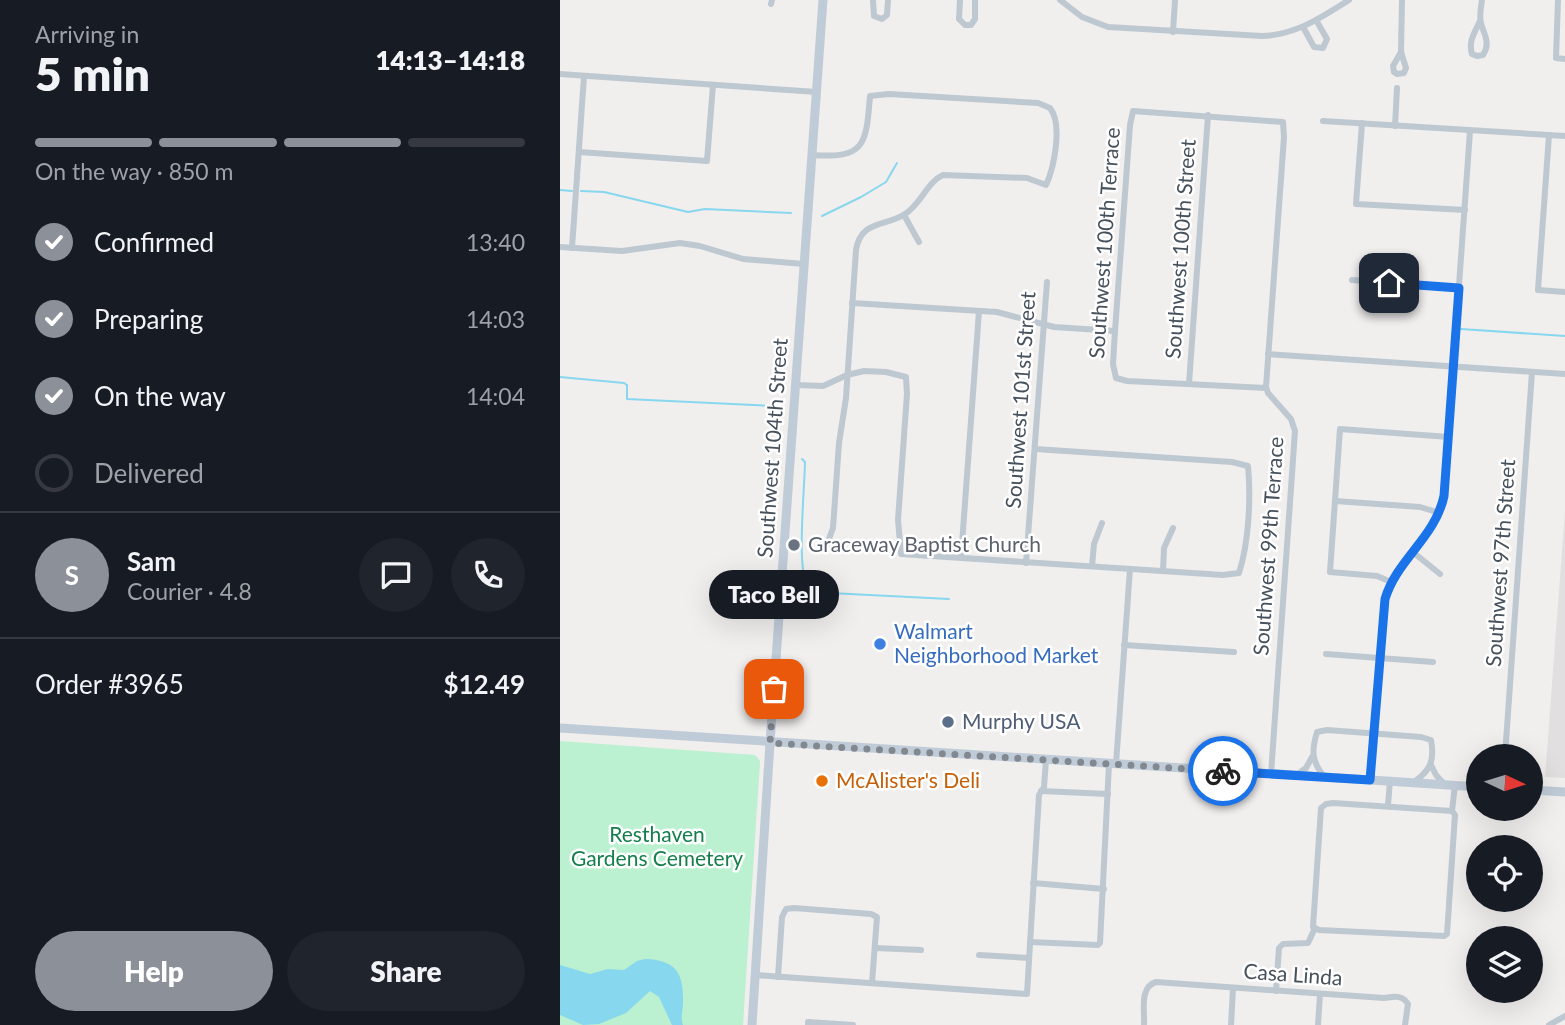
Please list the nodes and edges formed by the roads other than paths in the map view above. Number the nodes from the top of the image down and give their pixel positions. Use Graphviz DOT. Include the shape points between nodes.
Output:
graph roads {
  1 [pos="823,0"];
  2 [pos="873,0"];
  3 [pos="888,0"];
  4 [pos="960,0"];
  5 [pos="975,0"];
  6 [pos="1175,0"];
  7 [pos="1349,0"];
  8 [pos="1402,0"];
  9 [pos="1482,0"];
  10 [pos="1558,0"];
  11 [pos="1062,1"];
  12 [pos="1316,20"];
  13 [pos="1480,22"];
  14 [pos="1303,27"];
  15 [pos="1174,32"];
  16 [pos="1401,52"];
  17 [pos="1565,59"];
  18 [pos="560,74"];
  19 [pos="584,76"];
  20 [pos="713,85"];
  21 [pos="1397,88"];
  22 [pos="817,92"];
  23 [pos="1208,115"];
  24 [pos="1323,121"];
  25 [pos="1362,123"];
  26 [pos="1395,125"];
  27 [pos="1470,131"];
  28 [pos="1549,135"];
  29 [pos="1565,136"];
  30 [pos="579,152"];
  31 [pos="812,155"];
  32 [pos="1465,211"];
  33 [pos="904,215"];
  34 [pos="919,242"];
  35 [pos="560,247"];
  36 [pos="572,248"];
  37 [pos="804,264"];
  38 [pos="1352,281"];
  39 [pos="1047,282"];
  40 [pos="1459,288"];
  41 [pos="1565,292"];
  42 [pos="852,303"];
  43 [pos="979,311"];
  44 [pos="1043,325"];
  45 [pos="1115,331"];
  46 [pos="1268,354"];
  47 [pos="1454,367"];
  48 [pos="1532,372"];
  49 [pos="847,374"];
  50 [pos="1565,374"];
  51 [pos="1189,384"];
  52 [pos="796,385"];
  53 [pos="1266,388"];
  54 [pos="1449,437"];
  55 [pos="1035,449"];
  56 [pos="1335,501"];
  57 [pos="1440,513"];
  58 [pos="1101,523"];
  59 [pos="1173,528"];
  60 [pos="826,547"];
  61 [pos="1413,553"];
  62 [pos="961,558"];
  63 [pos="1026,562"];
  64 [pos="1092,566"];
  65 [pos="1130,569"];
  66 [pos="1163,571"];
  67 [pos="1440,573"];
  68 [pos="1391,582"];
  69 [pos="1124,645"];
  70 [pos="1234,652"];
  71 [pos="1326,654"];
  72 [pos="1380,658"];
  73 [pos="1433,662"];
  74 [pos="560,728"];
  75 [pos="1374,734"];
  76 [pos="770,743"];
  77 [pos="1507,744"];
  78 [pos="1312,757"];
  79 [pos="1046,760"];
  80 [pos="1113,764"];
  81 [pos="1431,765"];
  82 [pos="1271,774"];
  83 [pos="1295,776"];
  84 [pos="1325,778"];
  85 [pos="1370,780"];
  86 [pos="1390,782"];
  87 [pos="1413,783"];
  88 [pos="1450,785"];
  89 [pos="1466,786"];
  90 [pos="1041,791"];
  91 [pos="1544,791"];
  92 [pos="1565,792"];
  93 [pos="1108,794"];
  94 [pos="1388,806"];
  95 [pos="1452,811"];
  96 [pos="1034,883"];
  97 [pos="1104,888"];
  98 [pos="1315,928"];
  99 [pos="1030,942"];
  100 [pos="874,948"];
  101 [pos="922,950"];
  102 [pos="979,956"];
  103 [pos="1029,958"];
  104 [pos="755,975"];
  105 [pos="778,977"];
  106 [pos="872,984"];
  107 [pos="1233,989"];
  108 [pos="1276,991"];
  109 [pos="1320,994"];
  110 [pos="1565,1017"];
  111 [pos="808,1023"];
  112 [pos="752,1025"];
  113 [pos="853,1025"];
  114 [pos="1144,1025"];
  115 [pos="1231,1025"];
  116 [pos="1318,1025"];
  117 [pos="1405,1025"];
  118 [pos="1549,1025"];
  1 -- 22 [label="main road, Southwest 104th Street"];
  2 -- 3 [label="street" via="873,13 879,19 887,15"];
  4 -- 5 [label="street" via="959,19 965,25 974,21"];
  6 -- 15 [label="street"];
  7 -- 12 [label="street"];
  8 -- 16 [label="street"];
  9 -- 13 [label="street"];
  10 -- 17 [label="street" via="1556,58"];
  11 -- 15 [label="street" via="1100,25"];
  12 -- 14 [label="street"];
  12 -- 14 [label="street" via="1327,39 1323,48 1314,47"];
  13 -- 13 [label="street" via="1470,49 1479,57 1486,52 1487,40"];
  14 -- 15 [label="street" via="1268,36"];
  18 -- 19 [label="street"];
  19 -- 20 [label="street"];
  19 -- 30 [label="street"];
  20 -- 22 [label="street"];
  20 -- 30 [label="street" via="707,161"];
  21 -- 26 [label="street"];
  22 -- 31 [label="main road, Southwest 104th Street"];
  23 -- 45 [label="street, Southwest 100th Terrace" via="1133,111"];
  23 -- 46 [label="street" via="1283,122"];
  23 -- 51 [label="street, Southwest 100th Street"];
  24 -- 25 [label="street"];
  25 -- 26 [label="street"];
  25 -- 32 [label="street" via="1356,204"];
  26 -- 27 [label="street"];
  27 -- 28 [label="street"];
  27 -- 32 [label="street"];
  28 -- 29 [label="street"];
  28 -- 41 [label="street" via="1538,290"];
  30 -- 36 [label="street"];
  31 -- 33 [label="street" via="841,156 859,146 867,134 870,96 1030,102 1053,110 1053,170 1046,185 1027,178 947,174 937,178"];
  31 -- 37 [label="main road, Southwest 104th Street"];
  32 -- 40 [label="street"];
  33 -- 34 [label="street"];
  33 -- 42 [label="street" via="860,235"];
  35 -- 36 [label="street"];
  36 -- 37 [label="street" via="622,251 680,243 743,259"];
  37 -- 52 [label="main road, Southwest 104th Street"];
  38 -- 40 [label="street"];
  39 -- 44 [label="street, Southwest 101st Street"];
  40 -- 47 [label="street"];
  42 -- 43 [label="street"];
  42 -- 49 [label="street"];
  43 -- 44 [label="street"];
  43 -- 62 [label="street"];
  44 -- 45 [label="street"];
  44 -- 55 [label="street, Southwest 101st Street"];
  45 -- 51 [label="street, Southwest 100th Terrace" via="1115,378"];
  46 -- 47 [label="street"];
  46 -- 53 [label="street"];
  47 -- 48 [label="street"];
  47 -- 54 [label="street"];
  48 -- 50 [label="street"];
  48 -- 77 [label="street, Southwest 97th Street"];
  49 -- 52 [label="street" via="823,386"];
  49 -- 60 [label="street" via="833,528"];
  49 -- 62 [label="street" via="872,371 905,377 897,530 901,554"];
  51 -- 53 [label="street"];
  52 -- 76 [label="main road, Southwest 104th Street"];
  53 -- 82 [label="street, Southwest 99th Terrace" via="1295,431"];
  54 -- 56 [label="street" via="1340,429"];
  54 -- 57 [label="street"];
  55 -- 63 [label="street, Southwest 101st Street"];
  55 -- 66 [label="street" via="1248,466 1244,556 1239,573"];
  56 -- 57 [label="street" via="1420,507"];
  56 -- 68 [label="street" via="1330,572 1374,575"];
  57 -- 61 [label="street"];
  58 -- 64 [label="street"];
  59 -- 66 [label="street" via="1164,548"];
  61 -- 67 [label="street"];
  61 -- 68 [label="street"];
  62 -- 63 [label="street"];
  63 -- 64 [label="street"];
  64 -- 65 [label="street"];
  65 -- 66 [label="street"];
  65 -- 69 [label="street"];
  68 -- 72 [label="street" via="1383,606"];
  69 -- 70 [label="street"];
  69 -- 80 [label="street"];
  71 -- 72 [label="street"];
  72 -- 73 [label="street"];
  72 -- 75 [label="street"];
  74 -- 76 [label="main road"];
  75 -- 78 [label="street" via="1317,733"];
  75 -- 81 [label="street" via="1431,740"];
  75 -- 85 [label="street"];
  76 -- 79 [label="main road"];
  76 -- 104 [label="main road, Southwest 104th Street"];
  78 -- 83 [label="street"];
  78 -- 84 [label="street"];
  79 -- 80 [label="main road"];
  79 -- 90 [label="street"];
  80 -- 82 [label="main road"];
  80 -- 93 [label="street"];
  81 -- 87 [label="street"];
  81 -- 88 [label="street"];
  82 -- 83 [label="main road"];
  83 -- 84 [label="main road"];
  84 -- 85 [label="main road"];
  85 -- 86 [label="main road"];
  86 -- 87 [label="main road"];
  86 -- 94 [label="street"];
  87 -- 88 [label="main road"];
  88 -- 89 [label="main road"];
  88 -- 95 [label="street"];
  90 -- 93 [label="street"];
  90 -- 96 [label="street"];
  91 -- 92 [label="main road"];
  93 -- 97 [label="street"];
  94 -- 95 [label="street"];
  94 -- 98 [label="street" via="1333,803 1321,808"];
  95 -- 98 [label="street" via="1447,934"];
  96 -- 97 [label="street"];
  96 -- 99 [label="street"];
  97 -- 99 [label="street" via="1098,945"];
  98 -- 108 [label="street" via="1308,943 1279,948"];
  99 -- 103 [label="street"];
  100 -- 101 [label="street"];
  100 -- 105 [label="street" via="877,917 872,914 786,909"];
  100 -- 106 [label="street"];
  102 -- 103 [label="street"];
  103 -- 106 [label="street" via="1027,994"];
  104 -- 105 [label="street"];
  104 -- 112 [label="main road, Southwest 104th Street"];
  105 -- 106 [label="street"];
  107 -- 108 [label="street, Casa Linda"];
  107 -- 114 [label="street, Casa Linda" via="1151,984 1145,992"];
  107 -- 115 [label="street"];
  108 -- 109 [label="street, Casa Linda"];
  109 -- 116 [label="street"];
  109 -- 117 [label="street, Casa Linda" via="1402,998 1408,1007"];
  110 -- 118 [label="street"];
  111 -- 113 [label="street"];
}
